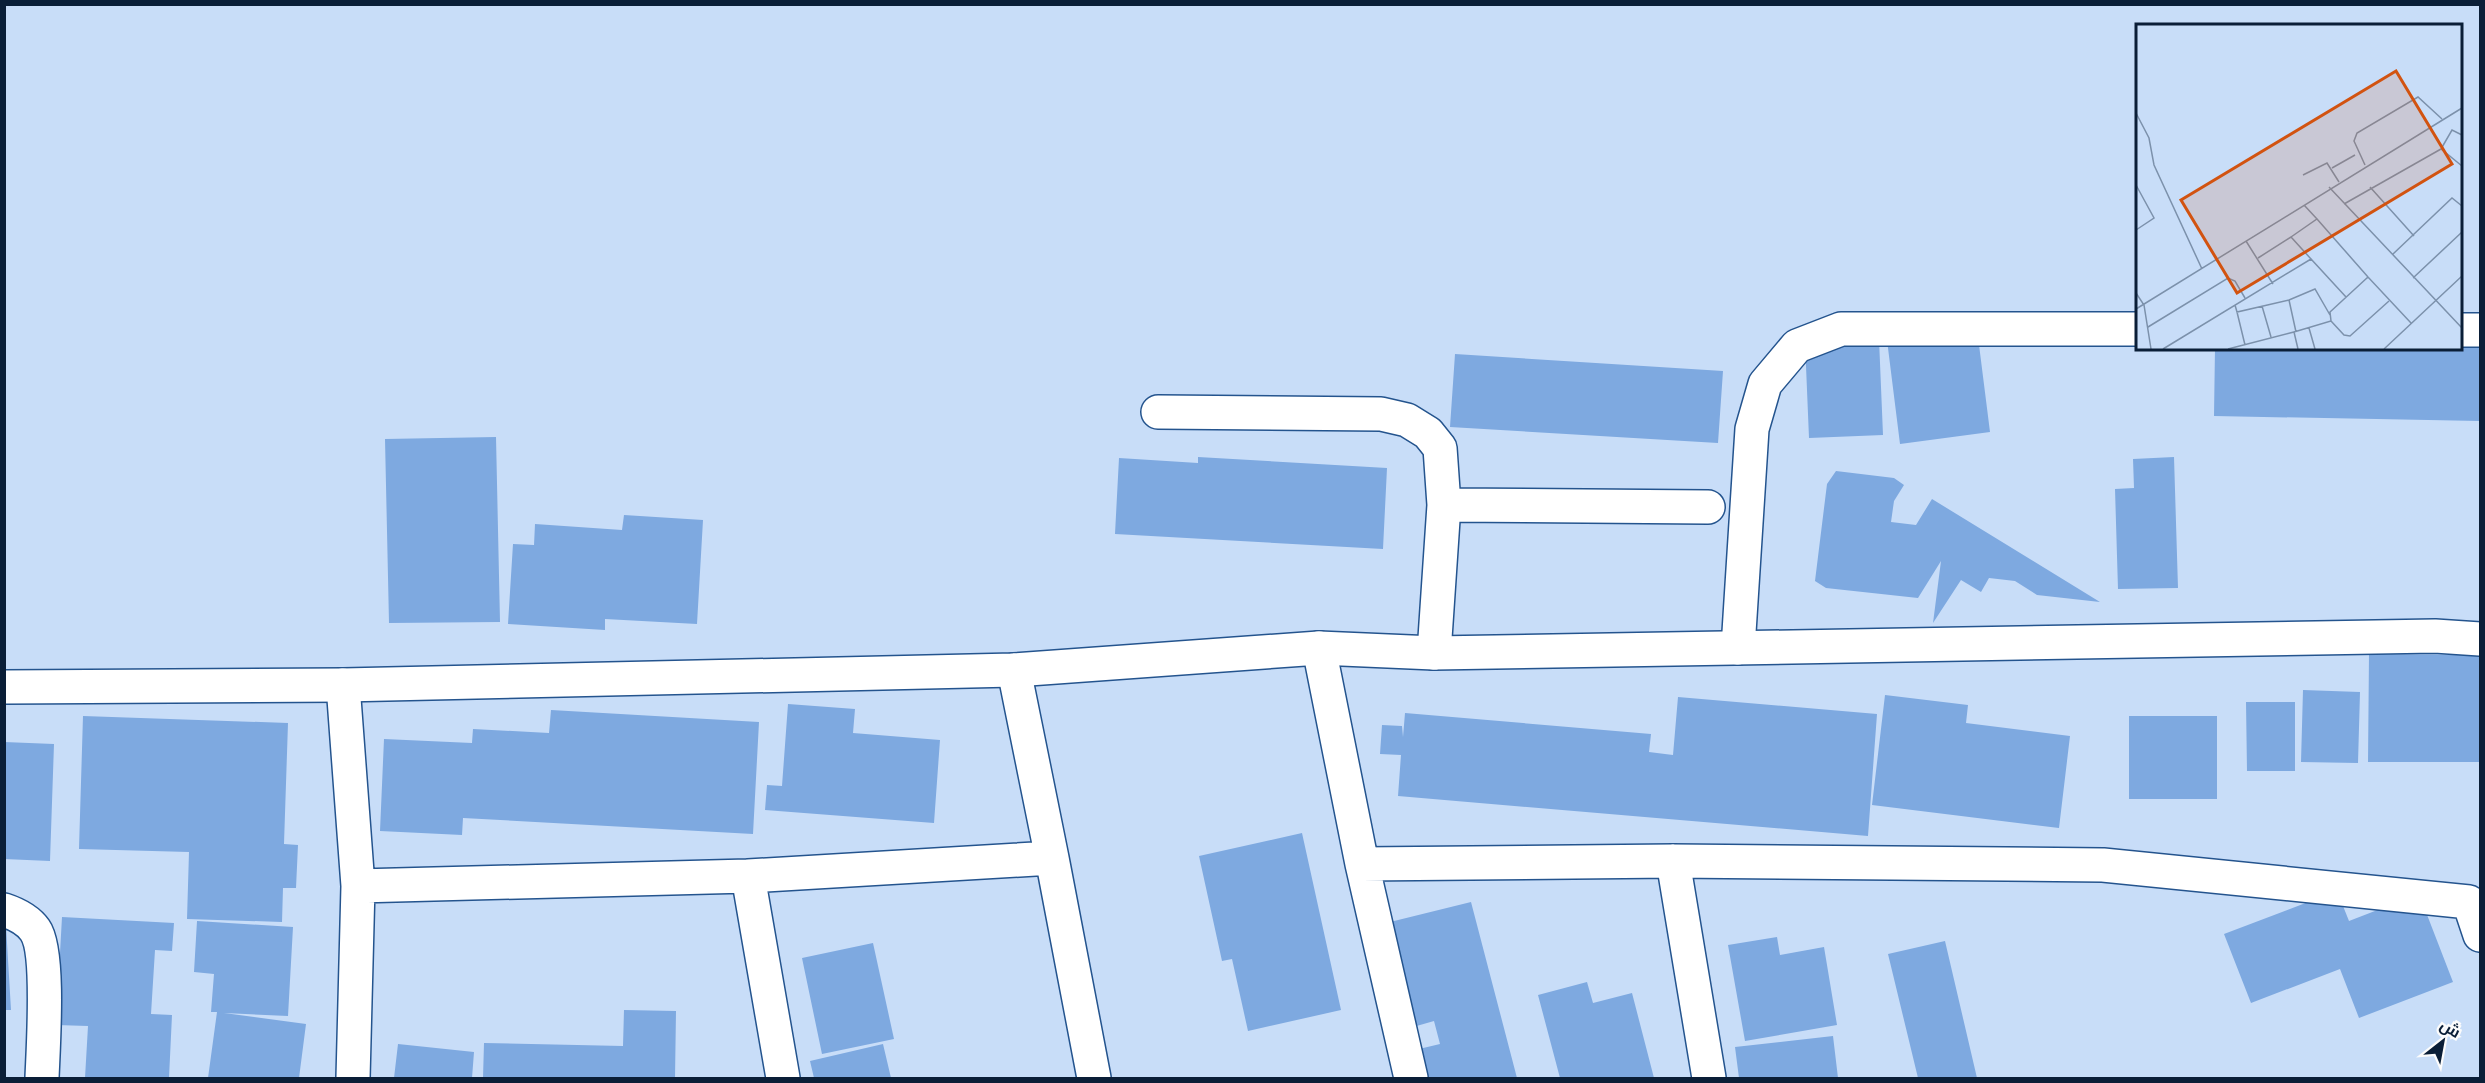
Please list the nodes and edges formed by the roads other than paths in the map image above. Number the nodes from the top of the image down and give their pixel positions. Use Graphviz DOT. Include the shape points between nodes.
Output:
graph roads {
  1 [pos="2136,329"];
  2 [pos="2461,330"];
  3 [pos="2481,330"];
  4 [pos="1158,412"];
  5 [pos="1444,505"];
  6 [pos="1708,507"];
  7 [pos="2481,639"];
  8 [pos="1318,648"];
  9 [pos="1738,648"];
  10 [pos="1434,653"];
  11 [pos="1014,670"];
  12 [pos="343,685"];
  13 [pos="4,687"];
  14 [pos="1052,858"];
  15 [pos="1673,861"];
  16 [pos="1362,864"];
  17 [pos="748,876"];
  18 [pos="358,886"];
  19 [pos="2475,899"];
  20 [pos="4,910"];
  21 [pos="2481,935"];
  22 [pos="42,1078"];
  23 [pos="353,1078"];
  24 [pos="783,1078"];
  25 [pos="1094,1078"];
  26 [pos="1411,1078"];
  27 [pos="1709,1078"];
  1 -- 9 [label="street" via="1841,329 1797,346 1765,384 1752,429"];
  2 -- 3 [label="street"];
  4 -- 5 [label="street" via="1381,414 1407,420 1428,433 1440,448"];
  5 -- 6 [label="street"];
  5 -- 10 [label="street"];
  7 -- 9 [label="street" via="2423,636"];
  8 -- 10 [label="street"];
  8 -- 11 [label="street"];
  8 -- 16 [label="street"];
  9 -- 10 [label="street"];
  11 -- 12 [label="street"];
  11 -- 14 [label="street"];
  12 -- 13 [label="street"];
  12 -- 18 [label="street"];
  14 -- 17 [label="street"];
  14 -- 25 [label="street"];
  15 -- 16 [label="street"];
  15 -- 19 [label="street" via="2103,865"];
  15 -- 27 [label="street"];
  16 -- 26 [label="street"];
  17 -- 18 [label="street"];
  17 -- 24 [label="street"];
  18 -- 23 [label="street"];
  19 -- 21 [label="street"];
  20 -- 22 [label="street" via="21,916 36,931 45,967"];
}
